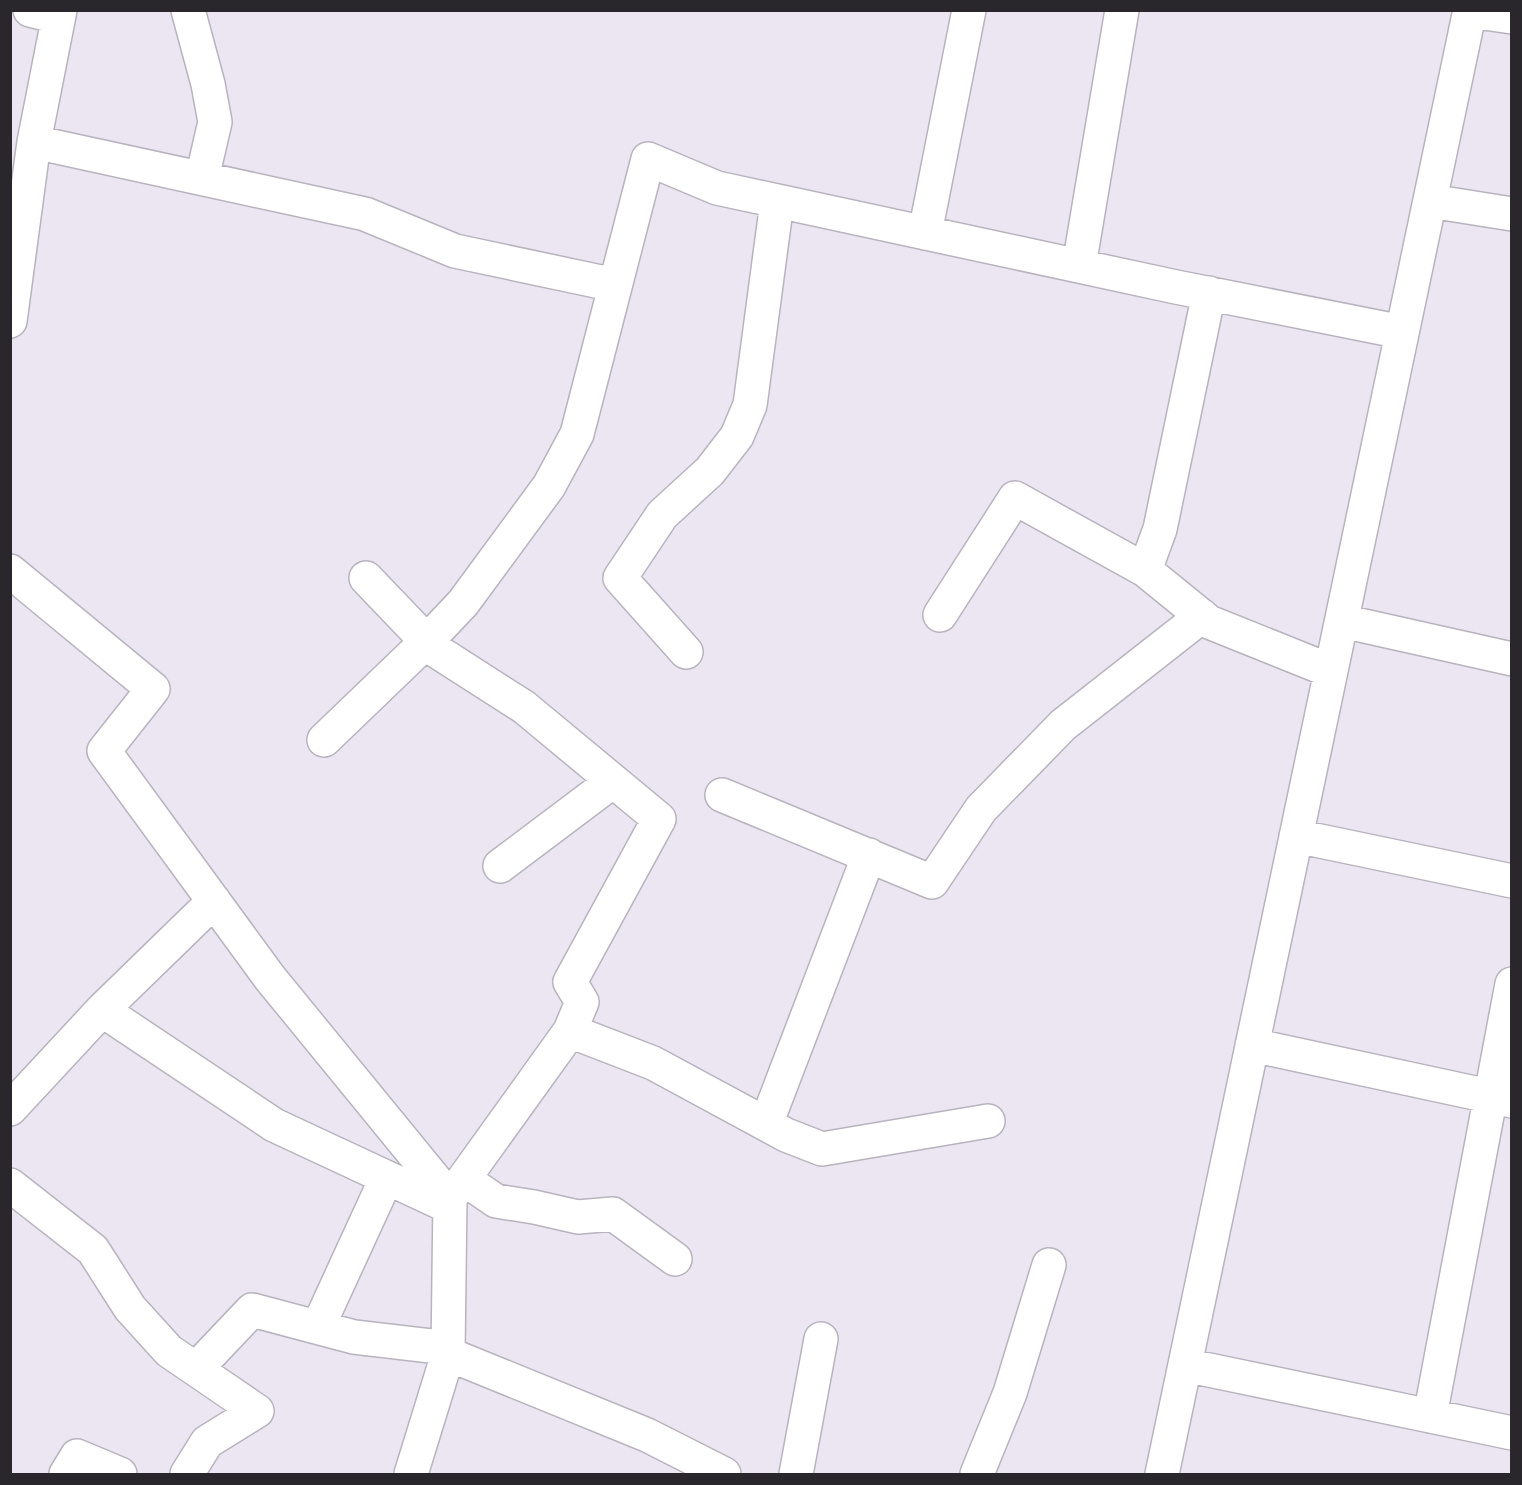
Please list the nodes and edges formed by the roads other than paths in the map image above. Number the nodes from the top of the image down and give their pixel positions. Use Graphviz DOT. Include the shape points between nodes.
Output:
graph roads {
  1 [pos="188,10"];
  2 [pos="969,10"];
  3 [pos="1122,10"];
  4 [pos="1470,11"];
  5 [pos="49,12"];
  6 [pos="1512,17"];
  7 [pos="25,152"];
  8 [pos="202,178"];
  9 [pos="1430,201"];
  10 [pos="777,202"];
  11 [pos="1512,214"];
  12 [pos="925,233"];
  13 [pos="1079,266"];
  14 [pos="615,285"];
  15 [pos="1209,293"];
  16 [pos="10,321"];
  17 [pos="1402,332"];
  18 [pos="1145,570"];
  19 [pos="10,571"];
  20 [pos="366,578"];
  21 [pos="940,615"];
  22 [pos="1202,616"];
  23 [pos="1342,621"];
  24 [pos="427,641"];
  25 [pos="686,652"];
  26 [pos="1512,659"];
  27 [pos="1331,671"];
  28 [pos="324,740"];
  29 [pos="613,781"];
  30 [pos="722,795"];
  31 [pos="1296,837"];
  32 [pos="869,855"];
  33 [pos="500,866"];
  34 [pos="1512,881"];
  35 [pos="214,901"];
  36 [pos="1512,984"];
  37 [pos="102,1010"];
  38 [pos="570,1030"];
  39 [pos="1252,1045"];
  40 [pos="1501,1098"];
  41 [pos="10,1109"];
  42 [pos="988,1121"];
  43 [pos="766,1124"];
  44 [pos="386,1179"];
  45 [pos="10,1185"];
  46 [pos="455,1195"];
  47 [pos="675,1259"];
  48 [pos="1049,1266"];
  49 [pos="318,1327"];
  50 [pos="821,1340"];
  51 [pos="448,1351"];
  52 [pos="1185,1365"];
  53 [pos="196,1369"];
  54 [pos="1430,1416"];
  55 [pos="1512,1433"];
  56 [pos="66,1474"];
  57 [pos="120,1474"];
  58 [pos="187,1474"];
  59 [pos="411,1474"];
  60 [pos="723,1474"];
  61 [pos="796,1474"];
  62 [pos="977,1474"];
  63 [pos="1162,1474"];
  1 -- 8 [label="street" via="215,122"];
  2 -- 12 [label="street"];
  3 -- 13 [label="street"];
  4 -- 6 [label="street"];
  4 -- 9 [label="street"];
  5 -- 7 [label="street"];
  7 -- 8 [label="street"];
  7 -- 16 [label="street"];
  8 -- 14 [label="street" via="365,213 455,252"];
  9 -- 11 [label="street"];
  9 -- 17 [label="street"];
  10 -- 12 [label="street"];
  10 -- 14 [label="street" via="717,188 648,159"];
  10 -- 25 [label="street" via="750,405 737,436 710,471 662,515 620,578"];
  12 -- 13 [label="street"];
  13 -- 15 [label="street"];
  14 -- 24 [label="street" via="577,434 555,476 463,603"];
  15 -- 17 [label="street"];
  15 -- 18 [label="street" via="1160,529"];
  17 -- 23 [label="street"];
  18 -- 21 [label="street" via="1015,498"];
  18 -- 22 [label="street"];
  19 -- 35 [label="street" via="153,689 104,751"];
  20 -- 24 [label="street"];
  22 -- 27 [label="street"];
  22 -- 32 [label="street" via="1063,725 981,809 932,882"];
  23 -- 26 [label="street"];
  23 -- 27 [label="street"];
  24 -- 28 [label="street"];
  24 -- 29 [label="street" via="524,707"];
  27 -- 31 [label="street"];
  29 -- 33 [label="street"];
  29 -- 38 [label="street" via="659,819 570,982 582,1002"];
  30 -- 32 [label="street"];
  31 -- 34 [label="street"];
  31 -- 39 [label="street"];
  32 -- 43 [label="street"];
  35 -- 37 [label="street"];
  35 -- 46 [label="street" via="270,978"];
  36 -- 40 [label="street"];
  37 -- 41 [label="street"];
  37 -- 44 [label="street" via="274,1125"];
  38 -- 43 [label="street" via="653,1063"];
  38 -- 46 [label="street"];
  39 -- 40 [label="street"];
  39 -- 52 [label="street"];
  40 -- 54 [label="street"];
  42 -- 43 [label="street" via="822,1149"];
  44 -- 46 [label="street"];
  44 -- 49 [label="street"];
  45 -- 53 [label="street" via="93,1250 130,1308 169,1351"];
  46 -- 47 [label="street" via="578,1217 613,1214"];
  46 -- 51 [label="street"];
  48 -- 62 [label="street" via="1010,1393"];
  49 -- 51 [label="street" via="354,1337"];
  49 -- 53 [label="street" via="252,1310"];
  50 -- 61 [label="street"];
  51 -- 59 [label="street"];
  51 -- 60 [label="street" via="647,1436"];
  52 -- 54 [label="street"];
  52 -- 63 [label="street"];
  53 -- 58 [label="street" via="257,1411 207,1442"];
  54 -- 55 [label="street"];
  56 -- 57 [label="street" via="77,1456"];
}
